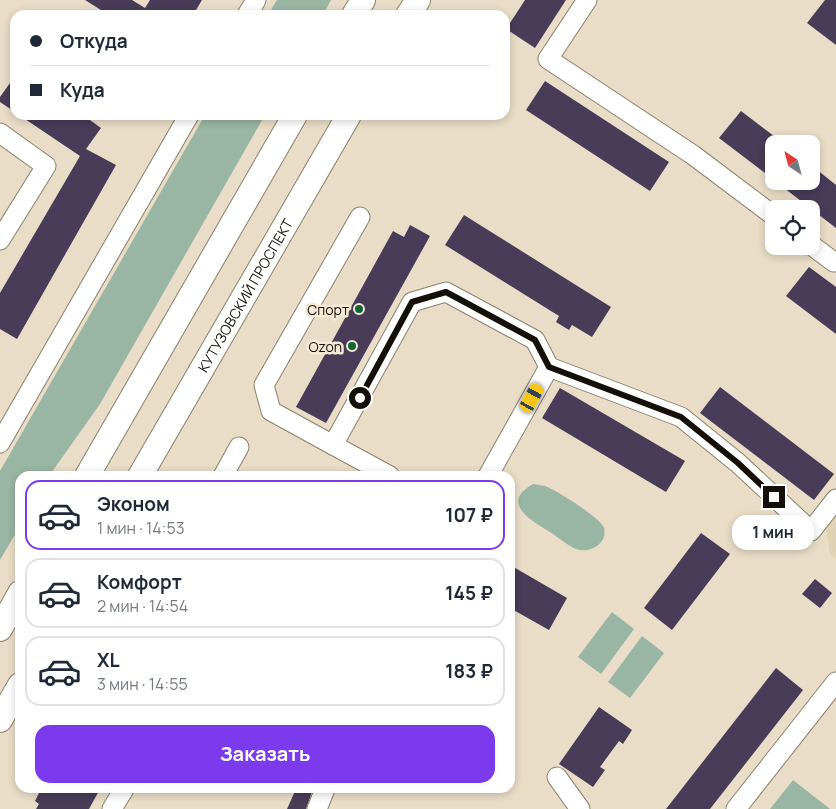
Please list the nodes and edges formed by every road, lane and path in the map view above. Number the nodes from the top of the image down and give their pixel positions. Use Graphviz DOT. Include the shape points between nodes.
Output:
graph roads {
  1 [pos="588,0"];
  2 [pos="186,120"];
  3 [pos="292,120"];
  4 [pos="346,120"];
  5 [pos="0,133"];
  6 [pos="765,209"];
  7 [pos="360,217"];
  8 [pos="0,239"];
  9 [pos="820,251"];
  10 [pos="835,262"];
  11 [pos="549,367"];
  12 [pos="0,443"];
  13 [pos="333,445"];
  14 [pos="239,447"];
  15 [pos="90,471"];
  16 [pos="143,471"];
  17 [pos="226,471"];
  18 [pos="381,471"];
  19 [pos="491,471"];
  20 [pos="836,499"];
  21 [pos="15,588"];
  22 [pos="15,603"];
  23 [pos="0,607"];
  24 [pos="0,629"];
  25 [pos="836,682"];
  26 [pos="15,694"];
  27 [pos="0,720"];
  28 [pos="557,777"];
  29 [pos="122,793"];
  30 [pos="323,793"];
  31 [pos="112,809"];
  32 [pos="317,809"];
  33 [pos="580,809"];
  34 [pos="736,809"];
  1 -- 6 [label="lane" via="548,59 693,155"];
  2 -- 12 [label="lane"];
  3 -- 15 [label="main road"];
  4 -- 16 [label="main road, КУТУЗОВСКИЙ ПРОСПЕКТ"];
  5 -- 8 [label="lane" via="46,166"];
  7 -- 13 [label="lane" via="264,385 271,411"];
  9 -- 10 [label="lane"];
  11 -- 13 [label="lane" via="535,340 446,292 412,302"];
  11 -- 19 [label="lane"];
  11 -- 20 [label="lane" via="681,417 738,463 811,531"];
  13 -- 18 [label="lane"];
  14 -- 17 [label="lane"];
  21 -- 23 [label="main road"];
  22 -- 24 [label="main road"];
  25 -- 34 [label="lane"];
  26 -- 27 [label="main road"];
  28 -- 33 [label="lane"];
  29 -- 31 [label="lane"];
  30 -- 32 [label="lane"];
}
